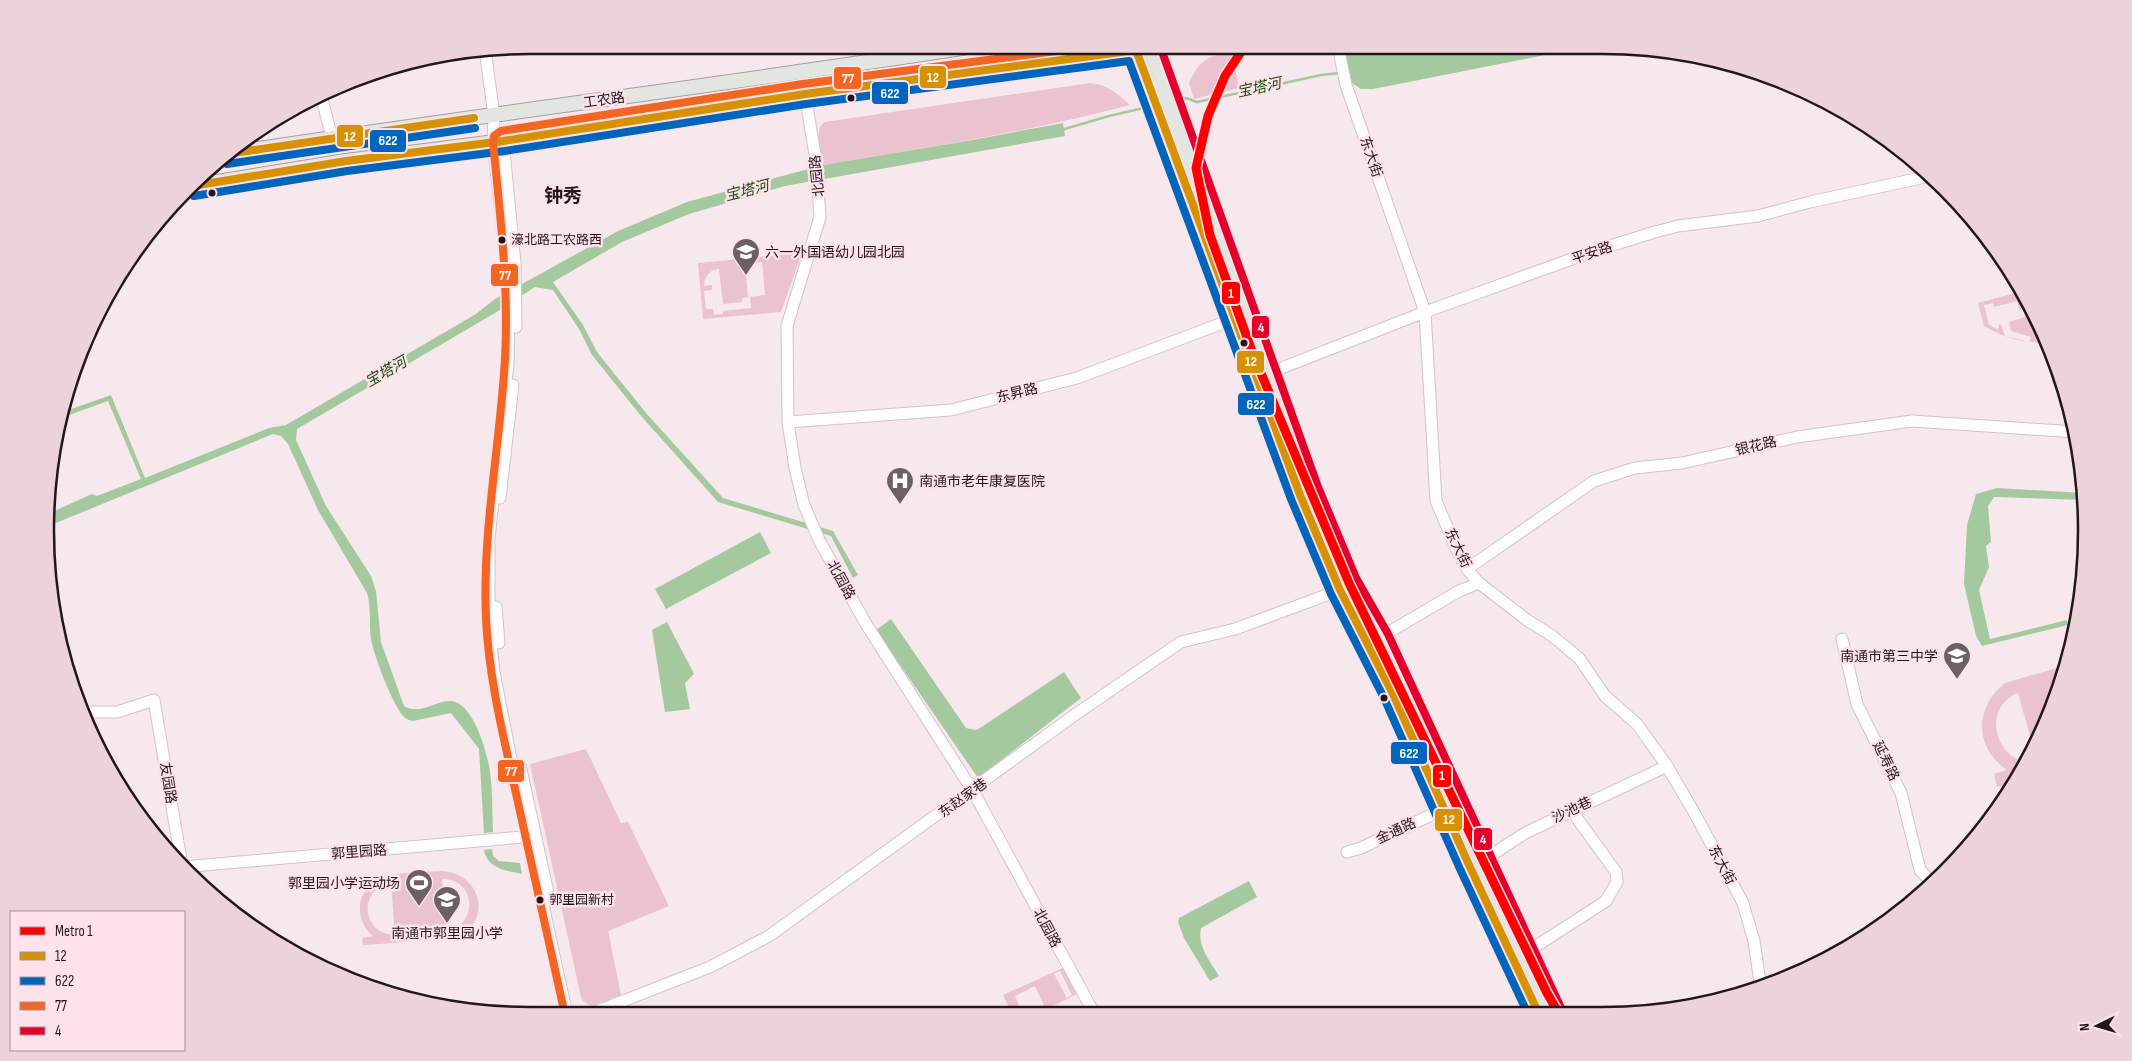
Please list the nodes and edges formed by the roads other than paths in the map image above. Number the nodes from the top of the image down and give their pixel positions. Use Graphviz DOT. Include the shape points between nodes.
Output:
graph roads {
  1 [pos="924,54"];
  2 [pos="1088,54"];
  3 [pos="1147,54"];
  4 [pos="1340,54"];
  5 [pos="486,56"];
  6 [pos="806,94"];
  7 [pos="323,102"];
  8 [pos="1168,115"];
  9 [pos="494,116"];
  10 [pos="332,138"];
  11 [pos="498,141"];
  12 [pos="240,152"];
  13 [pos="1922,178"];
  14 [pos="203,184"];
  15 [pos="1425,312"];
  16 [pos="1236,318"];
  17 [pos="1266,374"];
  18 [pos="788,422"];
  19 [pos="2068,432"];
  20 [pos="1467,570"];
  21 [pos="1479,583"];
  22 [pos="1340,590"];
  23 [pos="1379,638"];
  24 [pos="1842,639"];
  25 [pos="90,712"];
  26 [pos="1667,766"];
  27 [pos="973,791"];
  28 [pos="1444,809"];
  29 [pos="1571,810"];
  30 [pos="531,836"];
  31 [pos="1347,852"];
  32 [pos="180,853"];
  33 [pos="1481,862"];
  34 [pos="191,866"];
  35 [pos="1928,878"];
  36 [pos="1524,954"];
  37 [pos="1760,980"];
  38 [pos="565,1007"];
  39 [pos="573,1007"];
  40 [pos="608,1007"];
  41 [pos="1091,1007"];
  42 [pos="1536,1007"];
  43 [pos="1550,1007"];
  1 -- 9 [label="main road, 工农路"];
  2 -- 6 [label="main road, 工农路"];
  3 -- 8 [label="main road"];
  4 -- 15 [label="street, 东大街" via="1346,85"];
  5 -- 9 [label="street"];
  6 -- 11 [label="main road, 工农路"];
  6 -- 18 [label="street, 北园路" via="819,186 820,217 787,326"];
  7 -- 10 [label="street"];
  8 -- 16 [label="main road"];
  8 -- 17 [label="main road"];
  9 -- 10 [label="main road, 工农路"];
  9 -- 11 [label="street"];
  10 -- 12 [label="main road, 工农路"];
  11 -- 14 [label="main road, 工农路"];
  11 -- 30 [label="street" via="512,277 515,359 496,538 496,620 501,668"];
  13 -- 15 [label="street, 平安路" via="1758,216 1655,232"];
  15 -- 17 [label="street, 平安路"];
  15 -- 20 [label="street, 东大街" via="1436,501"];
  16 -- 18 [label="street, 东昇路" via="1077,378 951,410"];
  16 -- 22 [label="main road" via="1300,495"];
  17 -- 23 [label="main road" via="1308,491 1342,571"];
  18 -- 27 [label="street, 北园路" via="800,491 816,534 866,624"];
  19 -- 20 [label="street, 银花路" via="1912,421 1797,437 1682,463 1634,468 1594,481"];
  20 -- 21 [label="street, 东大街"];
  21 -- 23 [label="street" via="1459,591"];
  21 -- 26 [label="street, 东大街" via="1579,658 1605,696 1637,724"];
  22 -- 27 [label="street, 东赵家巷" via="1235,629 1181,642 1076,714"];
  22 -- 28 [label="main road" via="1393,694"];
  23 -- 33 [label="main road"];
  24 -- 35 [label="street, 延寿路" via="1857,704 1902,793 1920,870"];
  25 -- 32 [label="street, 友园路" via="118,712 154,700"];
  26 -- 29 [label="street, 沙池巷"];
  26 -- 37 [label="street, 东大街" via="1743,903 1754,941"];
  27 -- 40 [label="street, 东赵家巷" via="756,945 710,967"];
  27 -- 41 [label="street, 北园路"];
  28 -- 31 [label="street, 金通路"];
  28 -- 42 [label="main road"];
  29 -- 33 [label="street, 沙池巷" via="1525,833"];
  29 -- 36 [label="street" via="1616,872 1617,882 1606,901"];
  30 -- 34 [label="street, 郭里园路"];
  30 -- 38 [label="street"];
  30 -- 39 [label="street"];
  33 -- 36 [label="main road"];
  36 -- 43 [label="main road"];
}
